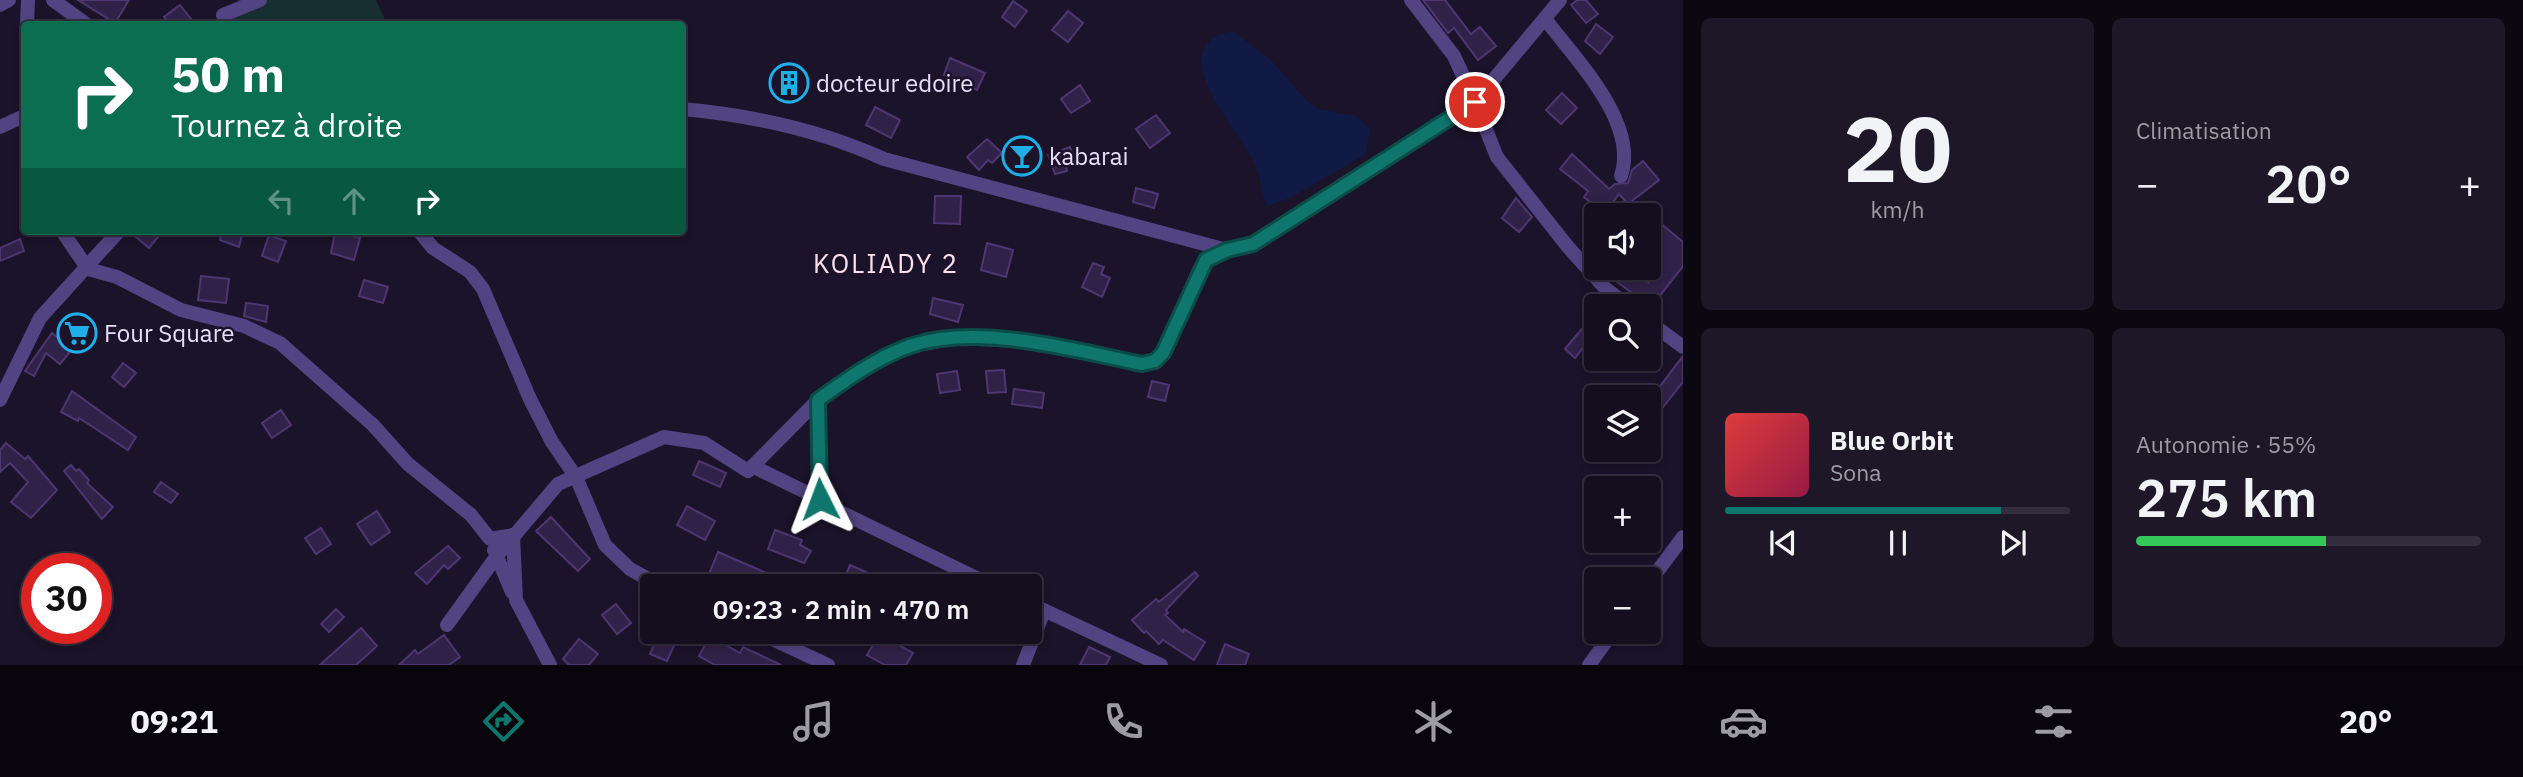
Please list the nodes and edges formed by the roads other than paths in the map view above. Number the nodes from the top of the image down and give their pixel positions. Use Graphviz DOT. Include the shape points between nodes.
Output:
graph roads {
  1 [pos="9,0"];
  2 [pos="28,0"];
  3 [pos="53,0"];
  4 [pos="229,0"];
  5 [pos="260,0"];
  6 [pos="1411,0"];
  7 [pos="1560,0"];
  8 [pos="0,5"];
  9 [pos="222,20"];
  10 [pos="1546,20"];
  11 [pos="27,21"];
  12 [pos="82,21"];
  13 [pos="1475,102"];
  14 [pos="686,109"];
  15 [pos="21,117"];
  16 [pos="0,127"];
  17 [pos="1621,176"];
  18 [pos="65,235"];
  19 [pos="116,235"];
  20 [pos="422,235"];
  21 [pos="1227,250"];
  22 [pos="88,269"];
  23 [pos="1613,294"];
  24 [pos="1661,331"];
  25 [pos="1683,347"];
  26 [pos="0,400"];
  27 [pos="818,400"];
  28 [pos="754,467"];
  29 [pos="576,478"];
  30 [pos="820,499"];
  31 [pos="513,536"];
  32 [pos="1683,537"];
  33 [pos="490,539"];
  34 [pos="496,557"];
  35 [pos="1661,567"];
  36 [pos="640,574"];
  37 [pos="968,574"];
  38 [pos="516,600"];
  39 [pos="1042,609"];
  40 [pos="447,625"];
  41 [pos="783,644"];
  42 [pos="1028,644"];
  43 [pos="1604,644"];
  44 [pos="550,665"];
  45 [pos="828,665"];
  46 [pos="1023,665"];
  47 [pos="1161,665"];
  48 [pos="1589,665"];
  1 -- 8 [label="street"];
  2 -- 11 [label="street"];
  3 -- 12 [label="street"];
  4 -- 9 [label="street"];
  5 -- 9 [label="street"];
  6 -- 13 [label="street" via="1454,56"];
  7 -- 10 [label="street"];
  10 -- 13 [label="street"];
  10 -- 17 [label="street" via="1611,106 1625,150"];
  13 -- 21 [label="street" via="1253,244"];
  13 -- 23 [label="street" via="1497,157 1568,247"];
  14 -- 21 [label="street" via="714,111 842,140 884,159"];
  15 -- 16 [label="street"];
  18 -- 22 [label="street"];
  19 -- 22 [label="street"];
  20 -- 29 [label="street" via="433,248 470,272 483,289 530,399"];
  21 -- 27 [label="street" via="1206,260 1199,270 1163,353 1155,361 1142,364 1021,341 933,340 882,358"];
  22 -- 26 [label="street" via="40,318"];
  22 -- 33 [label="street" via="117,277 181,310 244,326 280,343 373,425 408,464 471,515"];
  24 -- 25 [label="street"];
  27 -- 28 [label="street"];
  27 -- 30 [label="street"];
  28 -- 29 [label="street" via="745,470 704,443 664,437"];
  28 -- 30 [label="street"];
  29 -- 31 [label="street" via="552,490"];
  29 -- 36 [label="street" via="605,545"];
  30 -- 37 [label="street" via="827,507"];
  31 -- 33 [label="street"];
  31 -- 34 [label="street"];
  31 -- 38 [label="street"];
  32 -- 35 [label="street"];
  33 -- 34 [label="street"];
  34 -- 38 [label="street"];
  34 -- 40 [label="street"];
  38 -- 44 [label="street"];
  39 -- 47 [label="street"];
  41 -- 45 [label="street"];
  42 -- 46 [label="street"];
  43 -- 48 [label="street"];
}
